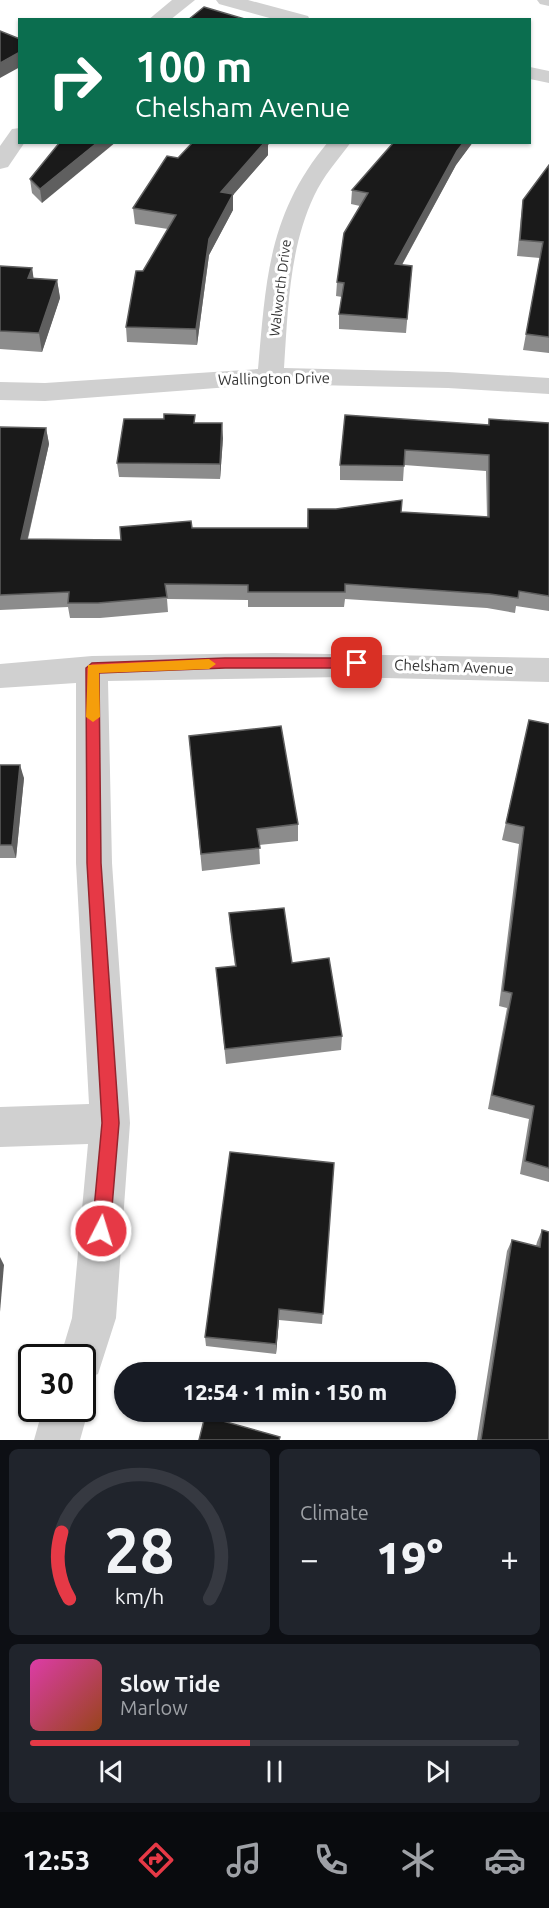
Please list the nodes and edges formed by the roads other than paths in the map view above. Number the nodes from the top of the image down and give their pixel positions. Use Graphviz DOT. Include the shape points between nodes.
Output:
graph roads {
  1 [pos="185,0"];
  2 [pos="226,0"];
  3 [pos="160,18"];
  4 [pos="294,18"];
  5 [pos="531,73"];
  6 [pos="549,77"];
  7 [pos="12,135"];
  8 [pos="338,144"];
  9 [pos="0,162"];
  10 [pos="270,376"];
  11 [pos="549,386"];
  12 [pos="0,391"];
  13 [pos="92,668"];
  14 [pos="549,670"];
  15 [pos="0,676"];
  16 [pos="110,1123"];
  17 [pos="0,1127"];
  18 [pos="86,1344"];
  19 [pos="62,1422"];
  20 [pos="57,1440"];
  1 -- 3 [label="street"];
  2 -- 4 [label="street"];
  5 -- 6 [label="street"];
  7 -- 9 [label="street"];
  8 -- 10 [label="street, Walworth Drive" via="303,192 284,240"];
  10 -- 11 [label="street, Wallington Drive"];
  10 -- 12 [label="street, Wallington Drive" via="45,392"];
  13 -- 14 [label="street, Chelsham Avenue" via="357,663"];
  13 -- 15 [label="street, Chelsham Avenue"];
  13 -- 16 [label="street" via="94,863"];
  16 -- 17 [label="street"];
  16 -- 18 [label="street" via="94,1318"];
  19 -- 20 [label="street"];
}
